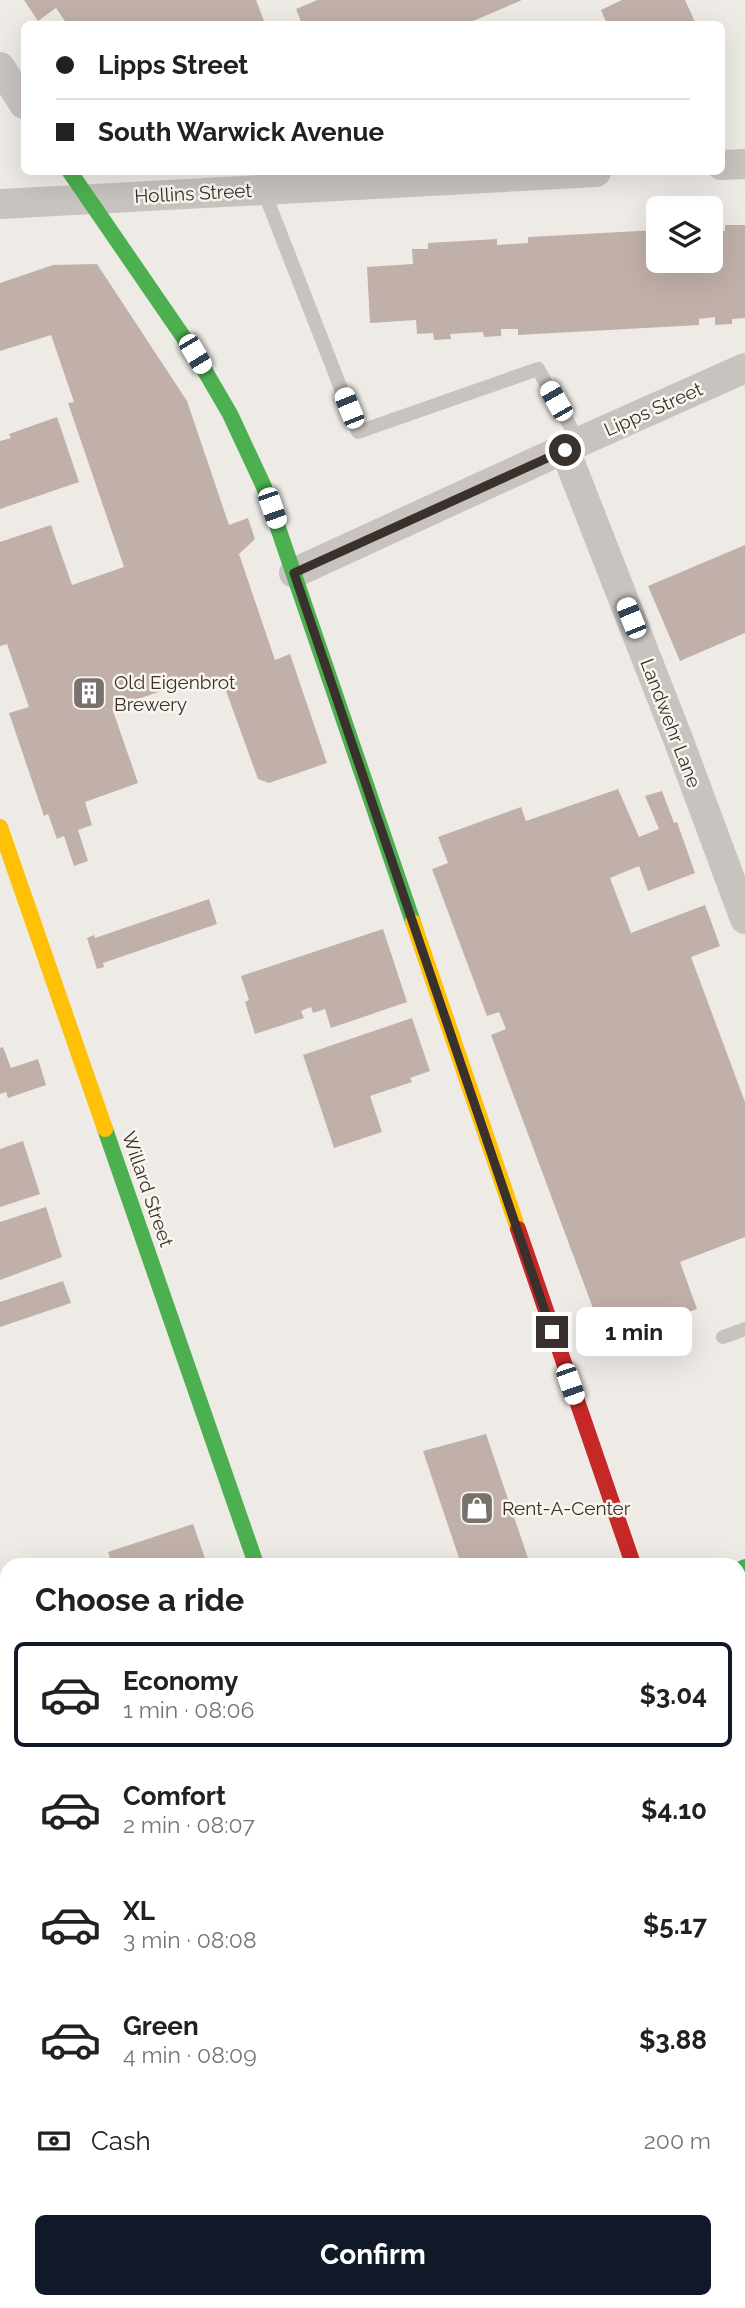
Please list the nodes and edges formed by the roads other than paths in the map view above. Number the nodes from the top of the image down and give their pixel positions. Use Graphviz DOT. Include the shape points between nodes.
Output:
graph roads {
  1 [pos="0,67"];
  2 [pos="21,98"];
  3 [pos="745,164"];
  4 [pos="725,165"];
  5 [pos="72,175"];
  6 [pos="537,175"];
  7 [pos="263,189"];
  8 [pos="89,198"];
  9 [pos="0,204"];
  10 [pos="745,368"];
  11 [pos="572,446"];
  12 [pos="294,573"];
  13 [pos="0,827"];
  14 [pos="745,919"];
  15 [pos="745,1329"];
  16 [pos="723,1337"];
  17 [pos="254,1558"];
  18 [pos="630,1558"];
  1 -- 2 [label="street"];
  3 -- 4 [label="street"];
  5 -- 8 [label="street"];
  6 -- 7 [label="street, Hollins Street"];
  7 -- 8 [label="street, Hollins Street"];
  7 -- 11 [label="lane" via="358,432 538,369"];
  8 -- 9 [label="street, Hollins Street"];
  8 -- 12 [label="street" via="230,414 264,486"];
  10 -- 11 [label="street, Lipps Street"];
  11 -- 12 [label="street, Lipps Street"];
  11 -- 14 [label="street, Landwehr Lane"];
  12 -- 18 [label="street"];
  13 -- 17 [label="street, Willard Street"];
  15 -- 16 [label="lane"];
}
